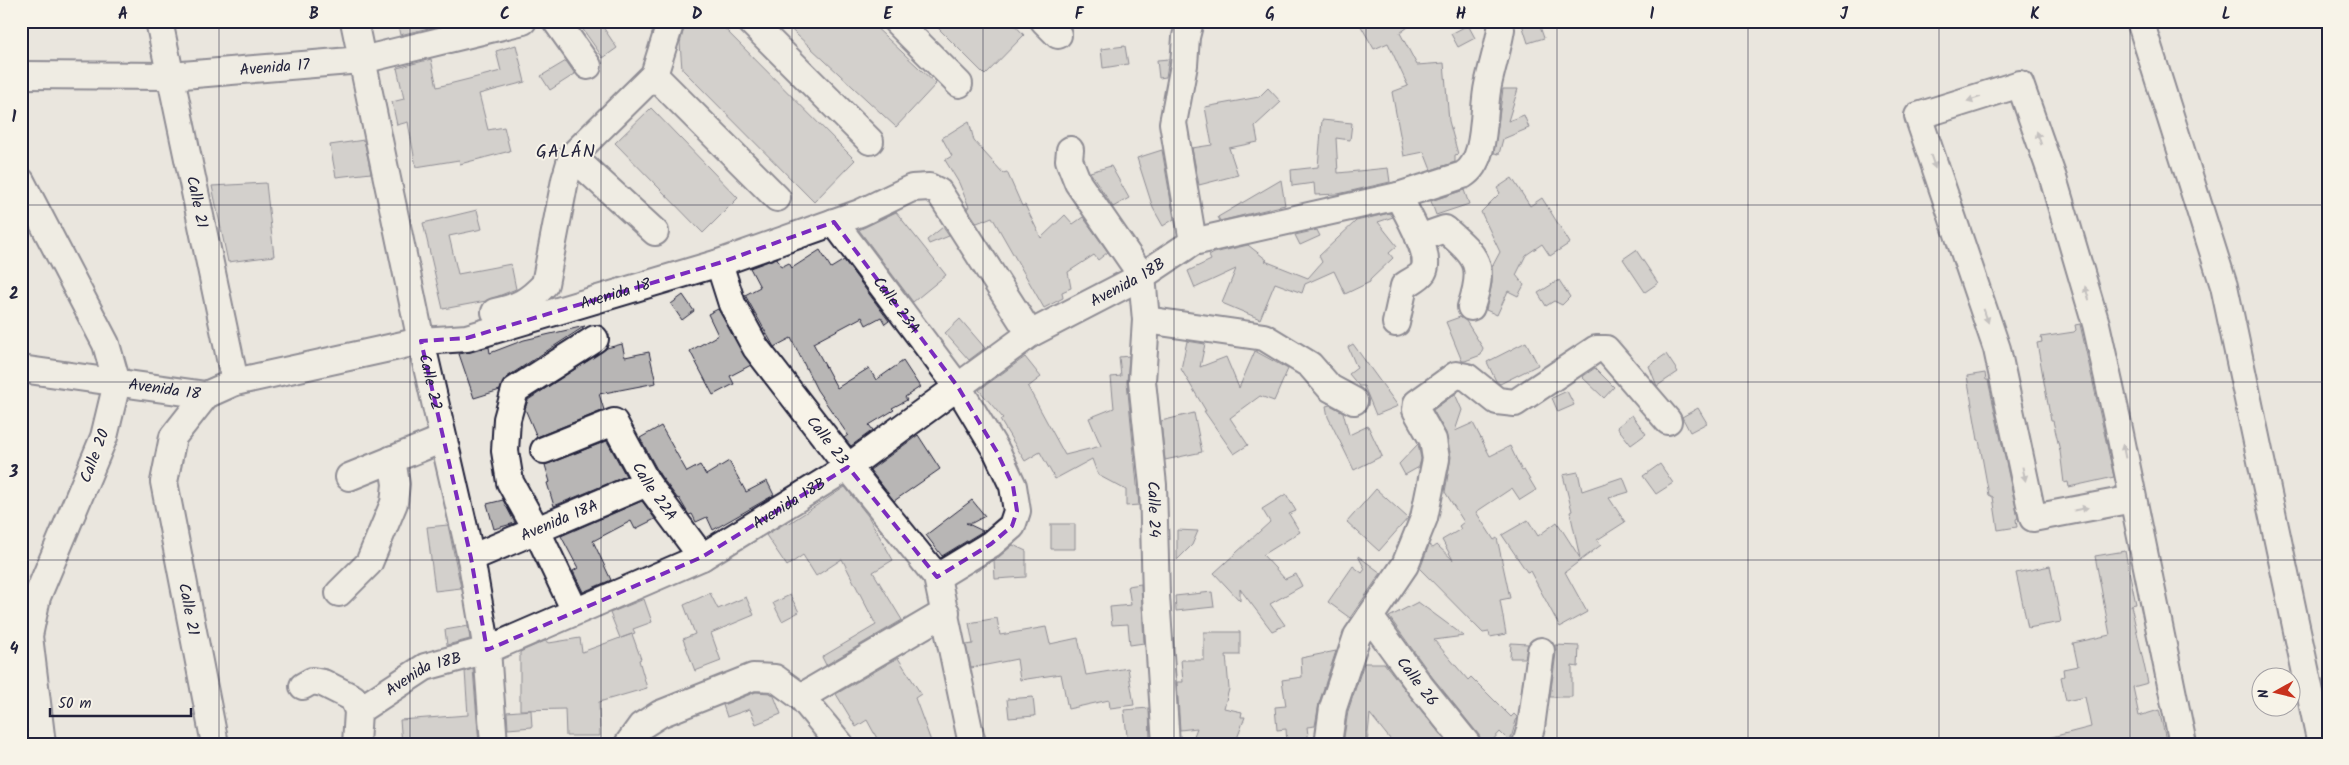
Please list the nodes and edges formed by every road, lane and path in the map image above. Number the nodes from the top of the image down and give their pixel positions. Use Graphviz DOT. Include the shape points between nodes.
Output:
graph roads {
  1 [pos="159,21"];
  2 [pos="354,21"];
  3 [pos="523,21"];
  4 [pos="556,21"];
  5 [pos="670,21"];
  6 [pos="750,21"];
  7 [pos="896,21"];
  8 [pos="1190,21"];
  9 [pos="2142,27"];
  10 [pos="1501,28"];
  11 [pos="362,60"];
  12 [pos="588,66"];
  13 [pos="21,75"];
  14 [pos="654,75"];
  15 [pos="171,76"];
  16 [pos="959,84"];
  17 [pos="870,141"];
  18 [pos="1070,150"];
  19 [pos="572,156"];
  20 [pos="21,181"];
  21 [pos="1398,196"];
  22 [pos="777,198"];
  23 [pos="834,222"];
  24 [pos="655,232"];
  25 [pos="1419,238"];
  26 [pos="1193,242"];
  27 [pos="719,263"];
  28 [pos="1142,276"];
  29 [pos="1470,307"];
  30 [pos="1146,320"];
  31 [pos="1396,323"];
  32 [pos="1030,334"];
  33 [pos="595,339"];
  34 [pos="421,341"];
  35 [pos="21,369"];
  36 [pos="235,382"];
  37 [pos="117,384"];
  38 [pos="958,387"];
  39 [pos="206,395"];
  40 [pos="1354,401"];
  41 [pos="1668,421"];
  42 [pos="443,439"];
  43 [pos="544,450"];
  44 [pos="392,459"];
  45 [pos="848,467"];
  46 [pos="349,477"];
  47 [pos="648,483"];
  48 [pos="2133,499"];
  49 [pos="537,531"];
  50 [pos="702,556"];
  51 [pos="470,558"];
  52 [pos="938,577"];
  53 [pos="339,593"];
  54 [pos="575,611"];
  55 [pos="946,612"];
  56 [pos="1370,617"];
  57 [pos="25,634"];
  58 [pos="487,650"];
  59 [pos="1541,651"];
  60 [pos="303,686"];
  61 [pos="801,697"];
  62 [pos="358,711"];
  63 [pos="42,744"];
  64 [pos="215,744"];
  65 [pos="356,744"];
  66 [pos="494,744"];
  67 [pos="628,744"];
  68 [pos="840,744"];
  69 [pos="972,744"];
  70 [pos="1166,744"];
  71 [pos="1328,744"];
  72 [pos="1467,744"];
  73 [pos="1526,744"];
  74 [pos="2182,744"];
  75 [pos="2321,744"];
  1 -- 15 [label="street, Calle 21"];
  2 -- 11 [label="street, Calle 22"];
  3 -- 11 [label="street, Avenida 17"];
  4 -- 12 [label="street"];
  5 -- 14 [label="street"];
  6 -- 17 [label="street"];
  7 -- 16 [label="street"];
  8 -- 26 [label="street" via="1173,123"];
  9 -- 75 [label="street" via="2224,286"];
  10 -- 21 [label="street" via="1488,85 1478,156 1470,171 1436,186"];
  11 -- 15 [label="street, Avenida 17"];
  11 -- 34 [label="street, Calle 22"];
  13 -- 15 [label="street, Avenida 17"];
  14 -- 19 [label="street"];
  14 -- 22 [label="street"];
  15 -- 36 [label="street, Calle 21"];
  18 -- 28 [label="street" via="1069,160 1078,183"];
  19 -- 24 [label="street"];
  19 -- 34 [label="street" via="545,284 519,306 463,320"];
  20 -- 37 [label="street, Calle 20" via="106,344"];
  21 -- 25 [label="street"];
  21 -- 26 [label="street"];
  23 -- 27 [label="street, Avenida 18"];
  23 -- 32 [label="street, Avenida 18" via="912,188 929,187 939,192"];
  23 -- 38 [label="street, Calle 23A"];
  25 -- 29 [label="street" via="1445,229 1466,248 1479,267 1478,284"];
  25 -- 31 [label="street" via="1426,262 1422,273 1404,286"];
  26 -- 28 [label="street, Avenida 18B"];
  27 -- 34 [label="street, Avenida 18" via="466,338"];
  27 -- 45 [label="street, Calle 23" via="732,304 756,348"];
  28 -- 30 [label="street, Calle 24"];
  28 -- 32 [label="street, Avenida 18B"];
  30 -- 40 [label="street" via="1264,337 1310,365 1330,388"];
  30 -- 70 [label="street, Calle 24" via="1142,381 1153,485 1156,596"];
  32 -- 38 [label="street, Avenida 18B"];
  33 -- 49 [label="street" via="515,390 507,419 505,451 510,482"];
  34 -- 36 [label="street, Avenida 18"];
  34 -- 42 [label="street, Calle 22"];
  35 -- 37 [label="street, Avenida 18"];
  36 -- 39 [label="street, Avenida 18"];
  37 -- 39 [label="street, Avenida 18"];
  37 -- 57 [label="street, Calle 20" via="104,437 37,597"];
  38 -- 45 [label="street, Avenida 18B"];
  38 -- 52 [label="street" via="997,452 1013,486 1017,512 1012,526 991,544"];
  39 -- 64 [label="street, Calle 21" via="173,436 164,482"];
  41 -- 56 [label="street" via="1606,349 1596,349 1515,403 1498,401 1467,377 1456,375 1417,404 1416,410 1432,440 1436,459 1424,518 1405,565"];
  42 -- 44 [label="street"];
  42 -- 51 [label="street, Calle 22"];
  43 -- 47 [label="street, Calle 22A" via="614,422"];
  44 -- 46 [label="street"];
  44 -- 53 [label="street" via="396,484 394,503 369,563"];
  45 -- 50 [label="street, Avenida 18B"];
  45 -- 52 [label="street, Calle 23"];
  47 -- 49 [label="street, Avenida 18A"];
  47 -- 50 [label="street, Calle 22A"];
  48 -- 48 [label="street, one-way" via="2096,324 2020,84 1918,116 1997,349 2033,518"];
  48 -- 74 [label="street"];
  49 -- 51 [label="street, Avenida 18A"];
  49 -- 54 [label="street"];
  50 -- 54 [label="street, Avenida 18B"];
  51 -- 58 [label="street, Calle 22"];
  52 -- 55 [label="street, Calle 23"];
  54 -- 58 [label="street, Avenida 18B"];
  55 -- 61 [label="street"];
  55 -- 69 [label="street"];
  56 -- 71 [label="street" via="1356,636 1334,708"];
  56 -- 72 [label="street, Calle 26"];
  57 -- 63 [label="street, Calle 20"];
  58 -- 62 [label="street, Avenida 18B" via="425,667"];
  58 -- 66 [label="street, Calle 22"];
  59 -- 73 [label="street"];
  60 -- 62 [label="street" via="312,681 323,683 353,698"];
  61 -- 67 [label="street" via="775,678 753,677 660,714 642,726"];
  61 -- 68 [label="street"];
  62 -- 65 [label="street"];
}
